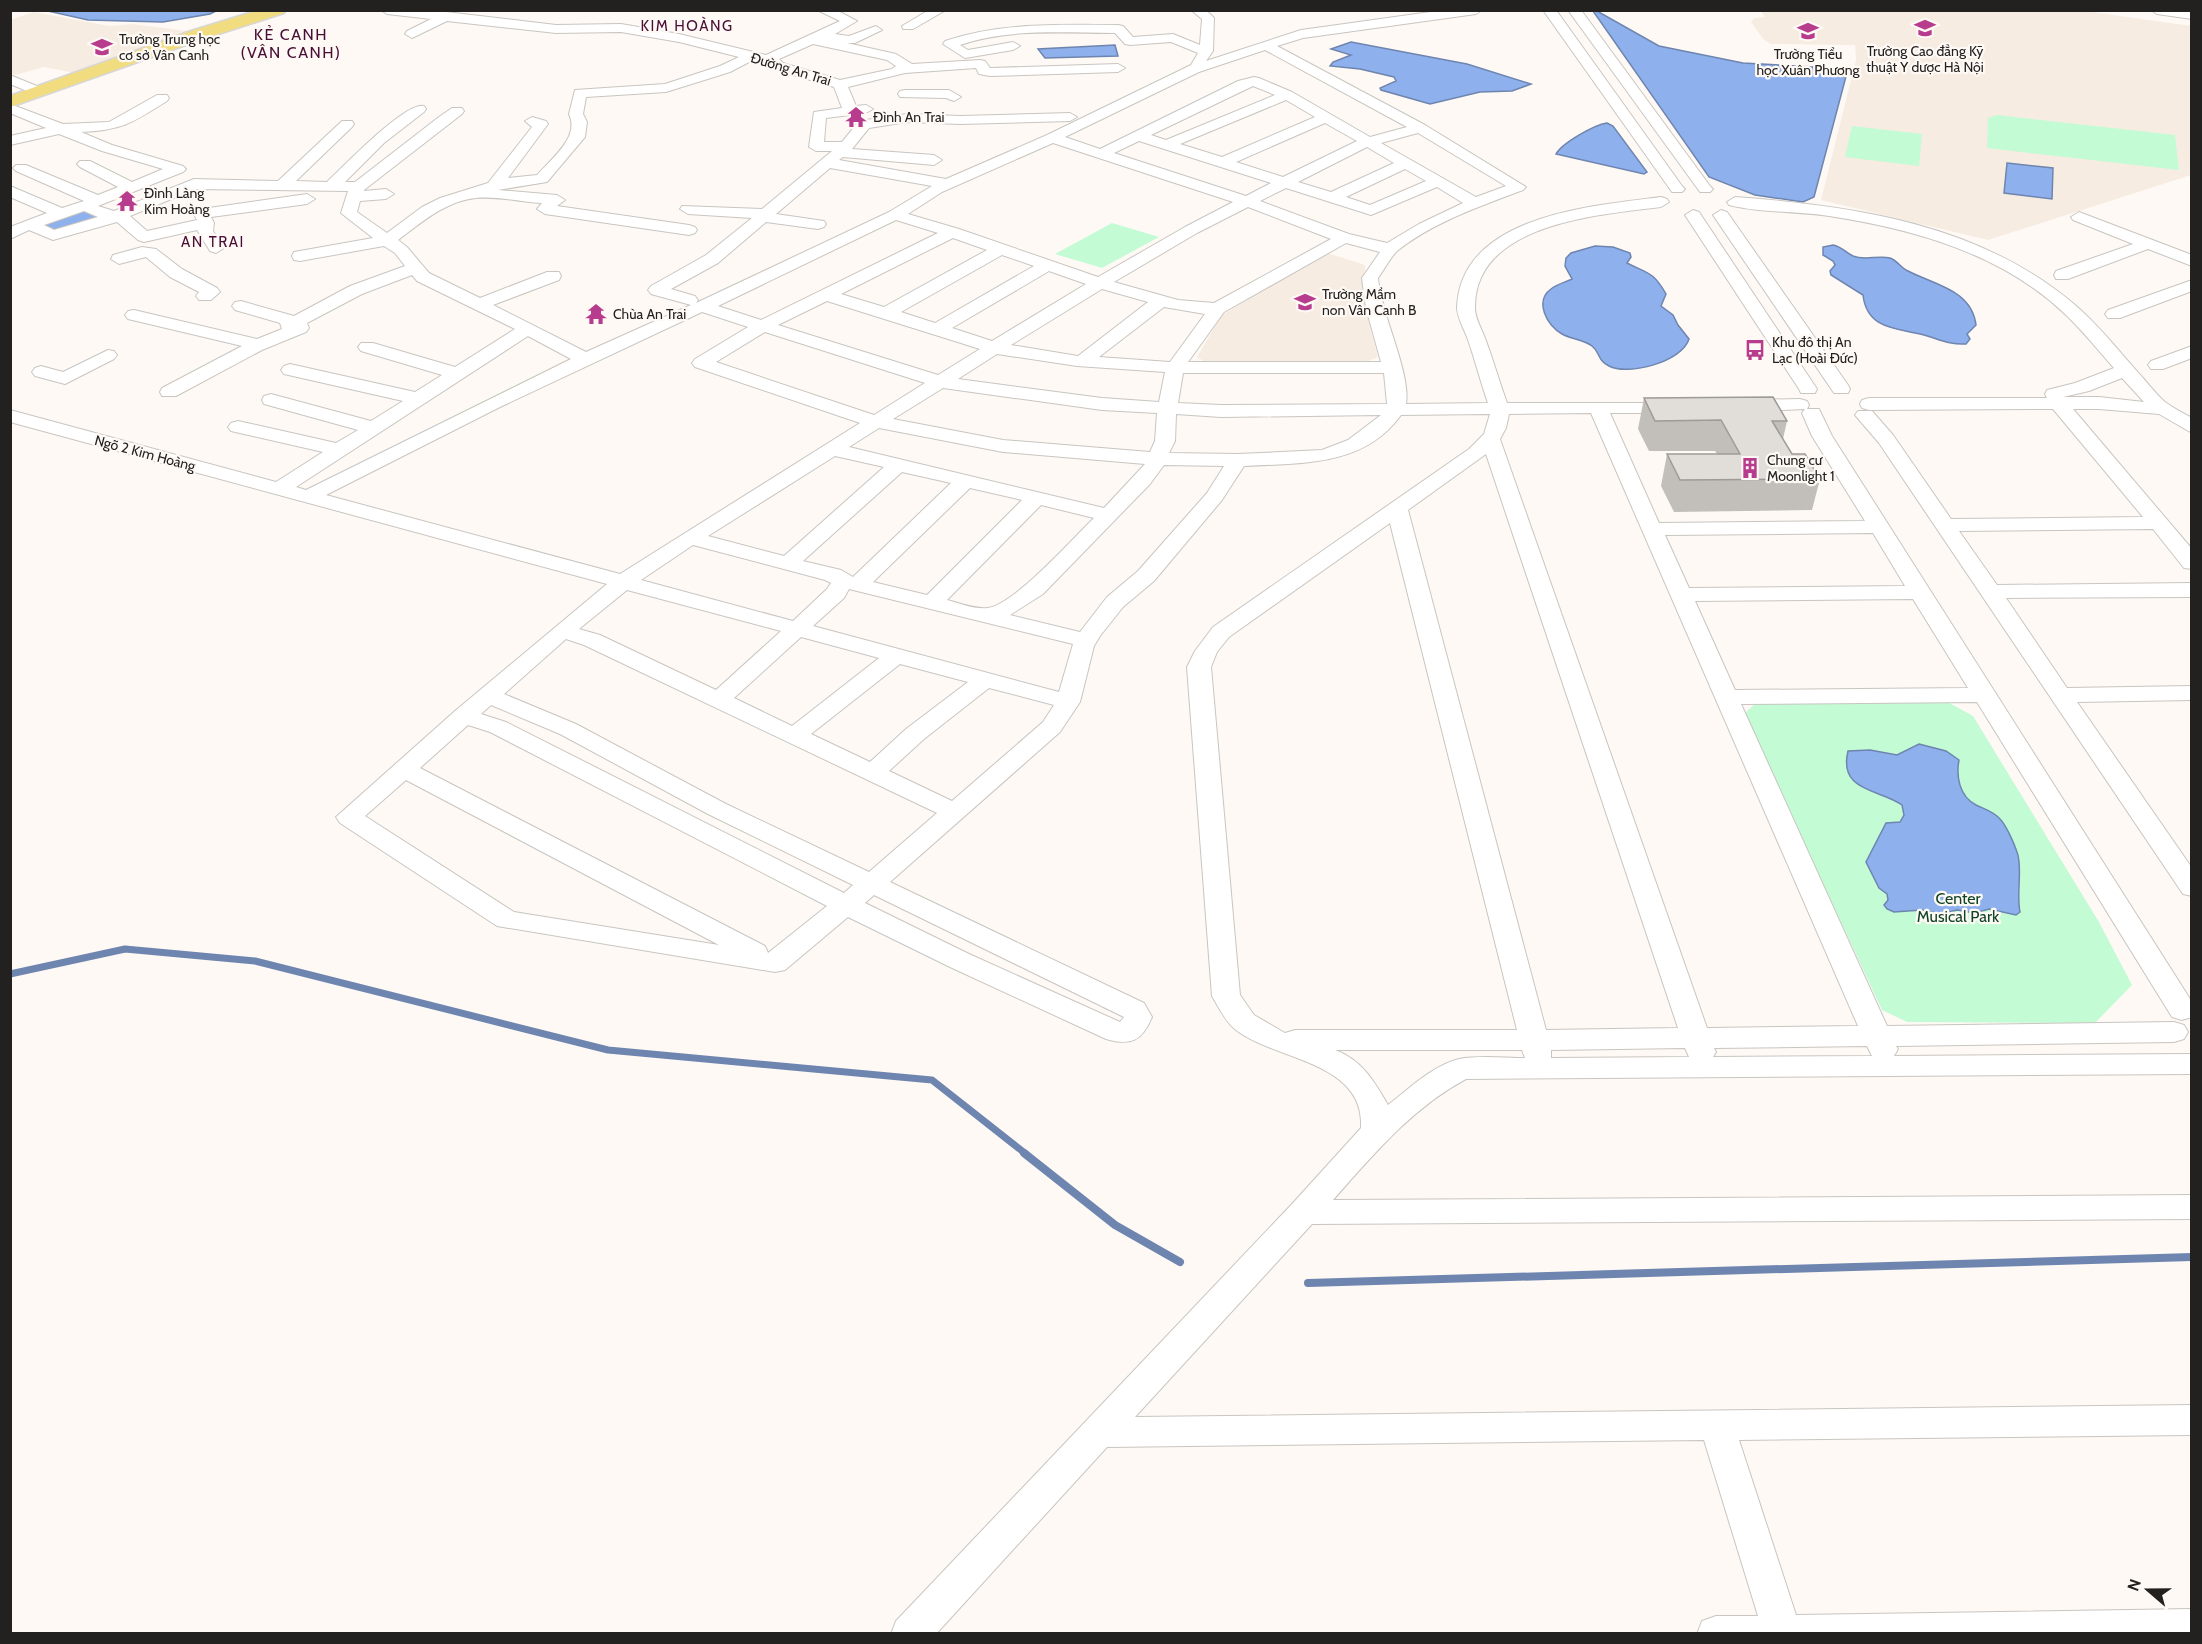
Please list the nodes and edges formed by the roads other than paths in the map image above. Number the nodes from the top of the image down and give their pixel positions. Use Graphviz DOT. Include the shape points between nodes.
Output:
graph roads {
  1 [pos="278,10"];
  2 [pos="387,10"];
  3 [pos="457,10"];
  4 [pos="823,10"];
  5 [pos="940,10"];
  6 [pos="1197,10"];
  7 [pos="1476,10"];
  8 [pos="1549,10"];
  9 [pos="1574,10"];
  10 [pos="2157,10"];
  11 [pos="610,13"];
  12 [pos="2192,15"];
  13 [pos="443,17"];
  14 [pos="908,26"];
  15 [pos="600,28"];
  16 [pos="876,30"];
  17 [pos="645,32"];
  18 [pos="797,32"];
  19 [pos="412,34"];
  20 [pos="814,39"];
  21 [pos="1265,45"];
  22 [pos="1012,46"];
  23 [pos="659,48"];
  24 [pos="1206,51"];
  25 [pos="751,56"];
  26 [pos="968,58"];
  27 [pos="767,60"];
  28 [pos="1121,62"];
  29 [pos="1311,68"];
  30 [pos="1194,69"];
  31 [pos="905,70"];
  32 [pos="1291,72"];
  33 [pos="651,76"];
  34 [pos="1271,76"];
  35 [pos="606,77"];
  36 [pos="10,79"];
  37 [pos="1254,81"];
  38 [pos="680,84"];
  39 [pos="840,84"];
  40 [pos="39,92"];
  41 [pos="598,92"];
  42 [pos="1287,95"];
  43 [pos="954,97"];
  44 [pos="162,98"];
  45 [pos="10,102"];
  46 [pos="903,106"];
  47 [pos="10,108"];
  48 [pos="419,109"];
  49 [pos="850,110"];
  50 [pos="457,111"];
  51 [pos="1070,117"];
  52 [pos="1325,118"];
  53 [pos="532,121"];
  54 [pos="347,124"];
  55 [pos="1420,128"];
  56 [pos="60,129"];
  57 [pos="1137,135"];
  58 [pos="1052,138"];
  59 [pos="10,141"];
  60 [pos="1367,142"];
  61 [pos="884,144"];
  62 [pos="1168,144"];
  63 [pos="841,151"];
  64 [pos="1101,154"];
  65 [pos="934,159"];
  66 [pos="1224,162"];
  67 [pos="1406,163"];
  68 [pos="85,164"];
  69 [pos="21,168"];
  70 [pos="1439,181"];
  71 [pos="1282,182"];
  72 [pos="282,186"];
  73 [pos="332,186"];
  74 [pos="494,186"];
  75 [pos="132,188"];
  76 [pos="10,191"];
  77 [pos="355,192"];
  78 [pos="476,193"];
  79 [pos="387,194"];
  80 [pos="1720,194"];
  81 [pos="1669,196"];
  82 [pos="1332,198"];
  83 [pos="1248,202"];
  84 [pos="91,203"];
  85 [pos="1475,203"];
  86 [pos="688,209"];
  87 [pos="1371,210"];
  88 [pos="61,214"];
  89 [pos="895,215"];
  90 [pos="1693,215"];
  91 [pos="1721,215"];
  92 [pos="764,216"];
  93 [pos="114,217"];
  94 [pos="2079,217"];
  95 [pos="206,223"];
  96 [pos="818,224"];
  97 [pos="1425,226"];
  98 [pos="689,230"];
  99 [pos="953,232"];
  100 [pos="19,236"];
  101 [pos="1344,238"];
  102 [pos="388,240"];
  103 [pos="147,244"];
  104 [pos="2147,244"];
  105 [pos="216,248"];
  106 [pos="1000,249"];
  107 [pos="1390,249"];
  108 [pos="300,256"];
  109 [pos="119,259"];
  110 [pos="2192,261"];
  111 [pos="1047,266"];
  112 [pos="415,268"];
  113 [pos="2062,275"];
  114 [pos="553,276"];
  115 [pos="1099,284"];
  116 [pos="2192,285"];
  117 [pos="205,296"];
  118 [pos="827,296"];
  119 [pos="1162,300"];
  120 [pos="479,304"];
  121 [pos="696,304"];
  122 [pos="241,306"];
  123 [pos="1218,308"];
  124 [pos="887,313"];
  125 [pos="2114,314"];
  126 [pos="134,315"];
  127 [pos="764,325"];
  128 [pos="528,328"];
  129 [pos="297,329"];
  130 [pos="936,330"];
  131 [pos="259,345"];
  132 [pos="367,347"];
  133 [pos="996,348"];
  134 [pos="83,350"];
  135 [pos="2189,355"];
  136 [pos="580,357"];
  137 [pos="1082,361"];
  138 [pos="2157,365"];
  139 [pos="1390,367"];
  140 [pos="1174,368"];
  141 [pos="290,370"];
  142 [pos="2125,370"];
  143 [pos="41,372"];
  144 [pos="458,374"];
  145 [pos="941,382"];
  146 [pos="1841,389"];
  147 [pos="169,392"];
  148 [pos="418,399"];
  149 [pos="271,400"];
  150 [pos="1807,402"];
  151 [pos="1970,403"];
  152 [pos="2059,404"];
  153 [pos="1695,407"];
  154 [pos="1727,407"];
  155 [pos="1499,408"];
  156 [pos="1598,408"];
  157 [pos="1167,409"];
  158 [pos="1395,409"];
  159 [pos="2162,409"];
  160 [pos="1854,414"];
  161 [pos="10,416"];
  162 [pos="876,422"];
  163 [pos="238,427"];
  164 [pos="2192,427"];
  165 [pos="374,428"];
  166 [pos="1490,438"];
  167 [pos="832,449"];
  168 [pos="340,450"];
  169 [pos="1158,459"];
  170 [pos="1238,460"];
  171 [pos="898,465"];
  172 [pos="965,481"];
  173 [pos="279,489"];
  174 [pos="307,497"];
  175 [pos="1036,498"];
  176 [pos="1397,509"];
  177 [pos="1109,515"];
  178 [pos="2158,523"];
  179 [pos="1945,525"];
  180 [pos="1879,527"];
  181 [pos="1652,529"];
  182 [pos="690,538"];
  183 [pos="788,563"];
  184 [pos="2192,563"];
  185 [pos="622,583"];
  186 [pos="850,583"];
  187 [pos="2192,590"];
  188 [pos="1920,592"];
  189 [pos="1990,592"];
  190 [pos="1682,595"];
  191 [pos="932,603"];
  192 [pos="981,615"];
  193 [pos="797,630"];
  194 [pos="563,631"];
  195 [pos="1086,640"];
  196 [pos="896,656"];
  197 [pos="985,680"];
  198 [pos="2192,693"];
  199 [pos="1984,694"];
  200 [pos="2061,695"];
  201 [pos="489,696"];
  202 [pos="1727,698"];
  203 [pos="719,700"];
  204 [pos="1068,702"];
  205 [pos="462,716"];
  206 [pos="794,736"];
  207 [pos="404,768"];
  208 [pos="873,773"];
  209 [pos="955,812"];
  210 [pos="871,884"];
  211 [pos="2192,888"];
  212 [pos="845,905"];
  213 [pos="775,963"];
  214 [pos="2182,1016"];
  215 [pos="1877,1036"];
  216 [pos="1697,1038"];
  217 [pos="1275,1040"];
  218 [pos="1538,1054"];
  219 [pos="2192,1063"];
  220 [pos="1890,1065"];
  221 [pos="1707,1066"];
  222 [pos="1376,1131"];
  223 [pos="2192,1207"];
  224 [pos="1304,1212"];
  225 [pos="2192,1420"];
  226 [pos="1717,1425"];
  227 [pos="1098,1432"];
  228 [pos="2192,1627"];
  229 [pos="1783,1633"];
  230 [pos="910,1634"];
  231 [pos="1716,1634"];
  1 -- 40 [label="main road"];
  2 -- 13 [label="street, Đường An Trai"];
  3 -- 13 [label="street"];
  4 -- 20 [label="street" via="851,21"];
  5 -- 14 [label="street"];
  6 -- 24 [label="street" via="1208,18"];
  7 -- 21 [label="street" via="1301,34"];
  8 -- 81 [label="street"];
  9 -- 80 [label="street"];
  10 -- 12 [label="street"];
  11 -- 15 [label="street"];
  13 -- 15 [label="street, Đường An Trai" via="556,29"];
  13 -- 19 [label="street"];
  15 -- 17 [label="street, Đường An Trai"];
  16 -- 20 [label="street" via="850,40"];
  17 -- 23 [label="street" via="628,43"];
  17 -- 25 [label="street, Đường An Trai"];
  18 -- 20 [label="street" via="784,37"];
  20 -- 27 [label="street"];
  20 -- 31 [label="street" via="891,57"];
  21 -- 29 [label="street"];
  21 -- 30 [label="street"];
  22 -- 26 [label="street"];
  24 -- 26 [label="street" via="1173,38 1130,41 1119,29 1062,26 996,30 950,44"];
  24 -- 30 [label="street"];
  25 -- 27 [label="street, Đường An Trai"];
  25 -- 38 [label="street"];
  26 -- 28 [label="street" via="990,72 1056,70"];
  26 -- 31 [label="street"];
  27 -- 39 [label="street, Đường An Trai"];
  29 -- 32 [label="street"];
  29 -- 55 [label="street"];
  30 -- 58 [label="street"];
  31 -- 39 [label="street"];
  31 -- 46 [label="street"];
  33 -- 38 [label="street"];
  34 -- 37 [label="street"];
  35 -- 41 [label="street"];
  36 -- 40 [label="street"];
  37 -- 42 [label="street"];
  37 -- 57 [label="street"];
  38 -- 41 [label="street"];
  39 -- 49 [label="street, Đường An Trai"];
  40 -- 45 [label="main road"];
  41 -- 74 [label="street" via="580,93 576,114 580,122 578,137 543,179"];
  42 -- 52 [label="street"];
  42 -- 62 [label="street"];
  43 -- 46 [label="street" via="949,94"];
  44 -- 56 [label="street" via="111,126"];
  46 -- 49 [label="street"];
  46 -- 51 [label="street" via="960,120"];
  46 -- 63 [label="street" via="864,124"];
  47 -- 56 [label="street"];
  48 -- 73 [label="street" via="379,140"];
  49 -- 63 [label="street" via="819,116 816,147"];
  50 -- 77 [label="street"];
  52 -- 60 [label="street"];
  52 -- 66 [label="street"];
  53 -- 74 [label="street" via="541,124 539,128"];
  54 -- 72 [label="street"];
  55 -- 60 [label="street"];
  55 -- 85 [label="street" via="1518,187"];
  56 -- 59 [label="street"];
  56 -- 75 [label="street" via="178,169"];
  57 -- 62 [label="street"];
  57 -- 64 [label="street"];
  58 -- 64 [label="street"];
  58 -- 89 [label="street" via="937,189"];
  60 -- 67 [label="street"];
  60 -- 71 [label="street"];
  61 -- 63 [label="street"];
  62 -- 66 [label="street"];
  63 -- 65 [label="street"];
  63 -- 92 [label="street"];
  63 -- 121 [label="street" via="943,183"];
  64 -- 83 [label="street"];
  66 -- 71 [label="street"];
  67 -- 70 [label="street"];
  67 -- 82 [label="street"];
  68 -- 75 [label="street"];
  69 -- 84 [label="street"];
  70 -- 85 [label="street"];
  70 -- 87 [label="street"];
  71 -- 82 [label="street"];
  71 -- 83 [label="street"];
  72 -- 73 [label="street"];
  72 -- 93 [label="street" via="194,184"];
  73 -- 77 [label="street"];
  74 -- 78 [label="street"];
  75 -- 84 [label="street"];
  76 -- 88 [label="street"];
  77 -- 79 [label="street"];
  77 -- 95 [label="street" via="202,214"];
  77 -- 102 [label="street" via="349,213"];
  78 -- 98 [label="street" via="557,200 544,209"];
  78 -- 102 [label="street" via="428,210"];
  80 -- 81 [label="street"];
  80 -- 91 [label="street" via="1735,208"];
  80 -- 142 [label="street" via="1862,218 1966,245 1994,258 2071,310"];
  81 -- 90 [label="street" via="1674,211"];
  81 -- 155 [label="street" via="1541,224 1501,244 1478,263 1467,282 1466,310"];
  82 -- 87 [label="street"];
  83 -- 101 [label="street"];
  83 -- 115 [label="street"];
  84 -- 88 [label="street"];
  84 -- 93 [label="street"];
  85 -- 97 [label="street"];
  86 -- 92 [label="street"];
  87 -- 97 [label="street"];
  88 -- 100 [label="street"];
  89 -- 99 [label="street"];
  89 -- 121 [label="street"];
  90 -- 91 [label="street"];
  90 -- 150 [label="street"];
  91 -- 146 [label="street"];
  92 -- 96 [label="street"];
  92 -- 121 [label="street" via="712,259 657,290"];
  93 -- 100 [label="street" via="53,235"];
  93 -- 103 [label="street" via="121,217"];
  94 -- 104 [label="street"];
  95 -- 103 [label="street"];
  95 -- 105 [label="street" via="205,231"];
  97 -- 107 [label="street"];
  99 -- 106 [label="street"];
  99 -- 118 [label="street"];
  101 -- 107 [label="street"];
  101 -- 123 [label="street"];
  102 -- 108 [label="street"];
  102 -- 112 [label="street"];
  103 -- 109 [label="street" via="142,252"];
  103 -- 117 [label="street" via="176,273 211,292"];
  104 -- 110 [label="street"];
  104 -- 113 [label="street"];
  106 -- 111 [label="street"];
  106 -- 124 [label="street"];
  107 -- 139 [label="street" via="1369,281"];
  111 -- 115 [label="street"];
  111 -- 130 [label="street"];
  112 -- 120 [label="street" via="423,277"];
  112 -- 129 [label="street" via="356,290 301,319"];
  114 -- 120 [label="street"];
  115 -- 119 [label="street"];
  115 -- 133 [label="street"];
  116 -- 125 [label="street"];
  118 -- 124 [label="street"];
  118 -- 127 [label="street"];
  119 -- 123 [label="street" via="1196,309"];
  119 -- 137 [label="street"];
  120 -- 128 [label="street"];
  121 -- 127 [label="street"];
  121 -- 136 [label="street" via="669,320"];
  122 -- 129 [label="street" via="284,316 290,328"];
  123 -- 140 [label="street"];
  124 -- 130 [label="street"];
  126 -- 131 [label="street"];
  127 -- 145 [label="street"];
  127 -- 162 [label="street" via="701,363"];
  128 -- 136 [label="street"];
  128 -- 144 [label="street"];
  129 -- 131 [label="street"];
  130 -- 133 [label="street"];
  131 -- 147 [label="street"];
  132 -- 144 [label="street"];
  133 -- 137 [label="street"];
  133 -- 145 [label="street"];
  134 -- 143 [label="street" via="108,355 65,378"];
  135 -- 138 [label="street"];
  136 -- 174 [label="street"];
  137 -- 140 [label="street"];
  139 -- 140 [label="street"];
  139 -- 158 [label="street" via="1398,393"];
  140 -- 157 [label="street"];
  141 -- 148 [label="street"];
  142 -- 151 [label="street" via="2064,392"];
  142 -- 159 [label="street"];
  144 -- 148 [label="street"];
  145 -- 157 [label="street" via="1048,398"];
  145 -- 162 [label="street"];
  146 -- 150 [label="street"];
  146 -- 160 [label="street" via="1861,396"];
  148 -- 165 [label="street"];
  149 -- 165 [label="street"];
  150 -- 154 [label="street"];
  150 -- 160 [label="street"];
  150 -- 180 [label="street" via="1822,436"];
  151 -- 152 [label="street"];
  151 -- 160 [label="street"];
  152 -- 159 [label="street"];
  152 -- 178 [label="street"];
  153 -- 156 [label="street"];
  155 -- 156 [label="street"];
  155 -- 158 [label="street"];
  155 -- 166 [label="street" via="1498,430"];
  156 -- 181 [label="street"];
  157 -- 158 [label="street"];
  157 -- 169 [label="street" via="1165,441"];
  158 -- 170 [label="street" via="1374,431 1335,454"];
  159 -- 164 [label="street"];
  160 -- 179 [label="street" via="1886,439"];
  161 -- 173 [label="street, Ngõ 2 Kim Hoàng"];
  162 -- 167 [label="street"];
  162 -- 169 [label="street" via="1003,446"];
  163 -- 168 [label="street"];
  165 -- 168 [label="street"];
  166 -- 176 [label="street"];
  166 -- 216 [label="street"];
  167 -- 171 [label="street"];
  167 -- 182 [label="street"];
  168 -- 173 [label="street"];
  169 -- 170 [label="street"];
  169 -- 177 [label="street"];
  170 -- 195 [label="street" via="1215,496 1146,576 1115,602"];
  171 -- 172 [label="street"];
  171 -- 183 [label="street"];
  172 -- 175 [label="street"];
  172 -- 186 [label="street"];
  173 -- 174 [label="street, Ngõ 2 Kim Hoàng"];
  174 -- 185 [label="street, Ngõ 2 Kim Hoàng"];
  175 -- 177 [label="street"];
  175 -- 191 [label="street"];
  176 -- 217 [label="street" via="1221,632 1199,667 1226,996 1244,1022"];
  176 -- 218 [label="street"];
  177 -- 192 [label="street" via="1035,589 1006,609"];
  178 -- 179 [label="street"];
  178 -- 184 [label="street"];
  179 -- 189 [label="street"];
  180 -- 181 [label="street"];
  180 -- 188 [label="street"];
  181 -- 190 [label="street"];
  182 -- 183 [label="street"];
  182 -- 185 [label="street"];
  183 -- 186 [label="street"];
  185 -- 193 [label="street, Ngõ 2 Kim Hoàng"];
  185 -- 194 [label="street"];
  186 -- 191 [label="street"];
  186 -- 193 [label="street"];
  187 -- 189 [label="street"];
  188 -- 190 [label="street"];
  188 -- 199 [label="street"];
  189 -- 200 [label="street"];
  190 -- 202 [label="street"];
  191 -- 192 [label="street"];
  192 -- 195 [label="street"];
  193 -- 196 [label="street, Ngõ 2 Kim Hoàng"];
  193 -- 203 [label="street"];
  194 -- 201 [label="street"];
  194 -- 203 [label="street" via="592,640"];
  195 -- 204 [label="street"];
  196 -- 197 [label="street, Ngõ 2 Kim Hoàng"];
  196 -- 206 [label="street"];
  197 -- 204 [label="street, Ngõ 2 Kim Hoàng"];
  197 -- 208 [label="street" via="915,734"];
  198 -- 200 [label="street"];
  199 -- 202 [label="street"];
  199 -- 214 [label="street"];
  200 -- 211 [label="street"];
  201 -- 205 [label="street"];
  201 -- 210 [label="street" via="568,729 717,809"];
  202 -- 215 [label="street"];
  203 -- 206 [label="street"];
  204 -- 209 [label="street" via="1052,727 1032,747"];
  205 -- 207 [label="street"];
  205 -- 212 [label="street" via="498,727"];
  206 -- 208 [label="street"];
  207 -- 213 [label="street"];
  207 -- 213 [label="street" via="349,817 507,920"];
  208 -- 209 [label="street"];
  209 -- 210 [label="street"];
  210 -- 212 [label="street"];
  210 -- 212 [label="street" via="1134,1010 1136,1022 1131,1030 1116,1032"];
  212 -- 213 [label="street"];
  214 -- 215 [label="street"];
  214 -- 219 [label="street" via="2182,1051"];
  215 -- 216 [label="street"];
  215 -- 220 [label="street"];
  216 -- 218 [label="street"];
  216 -- 221 [label="street"];
  217 -- 218 [label="street"];
  217 -- 222 [label="street" via="1348,1070 1377,1112"];
  218 -- 221 [label="street"];
  218 -- 222 [label="street" via="1449,1074"];
  219 -- 220 [label="street"];
  220 -- 221 [label="street"];
  222 -- 224 [label="street"];
  223 -- 224 [label="street"];
  224 -- 227 [label="street"];
  225 -- 226 [label="street"];
  226 -- 227 [label="street"];
  226 -- 229 [label="street"];
  227 -- 230 [label="street"];
  228 -- 229 [label="street"];
  229 -- 231 [label="street"];
}
